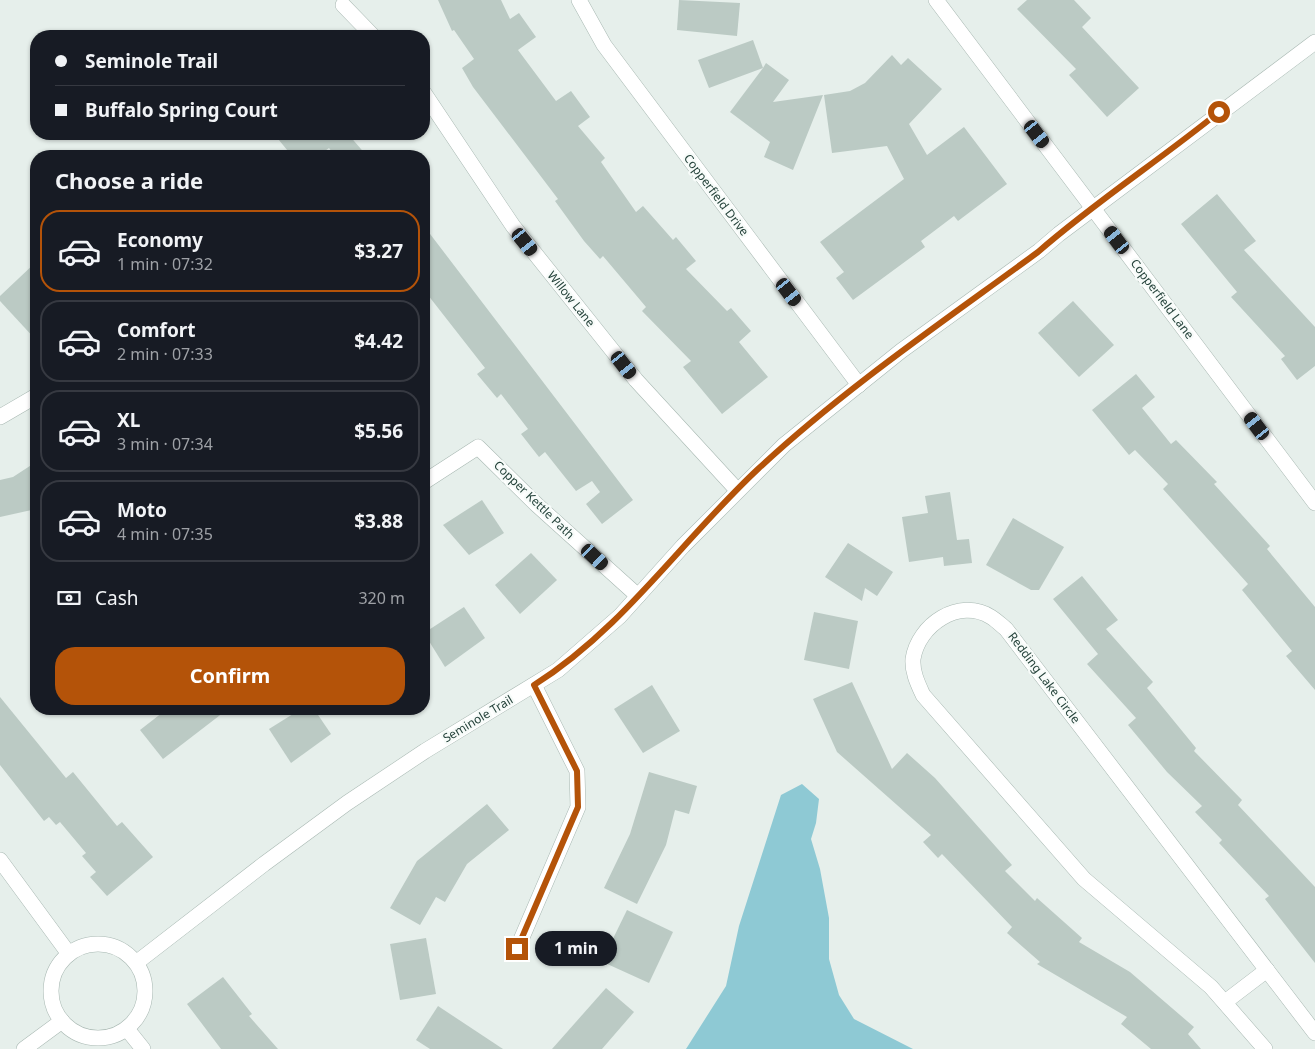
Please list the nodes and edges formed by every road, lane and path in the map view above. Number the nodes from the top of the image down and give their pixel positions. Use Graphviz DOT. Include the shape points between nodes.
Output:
graph roads {
  1 [pos="579,0"];
  2 [pos="936,0"];
  3 [pos="343,5"];
  4 [pos="367,30"];
  5 [pos="1315,42"];
  6 [pos="430,102"];
  7 [pos="1093,209"];
  8 [pos="859,385"];
  9 [pos="30,400"];
  10 [pos="0,417"];
  11 [pos="430,478"];
  12 [pos="737,490"];
  13 [pos="1315,503"];
  14 [pos="638,596"];
  15 [pos="534,685"];
  16 [pos="0,860"];
  17 [pos="517,949"];
  18 [pos="69,954"];
  19 [pos="136,963"];
  20 [pos="1267,970"];
  21 [pos="1225,1002"];
  22 [pos="62,1021"];
  23 [pos="127,1028"];
  24 [pos="1315,1033"];
  25 [pos="24,1049"];
  26 [pos="143,1049"];
  27 [pos="1265,1049"];
  1 -- 8 [label="street, Copperfield Drive" via="604,45"];
  2 -- 7 [label="street, Copperfield Lane"];
  3 -- 4 [label="street"];
  5 -- 7 [label="street, Seminole Trail"];
  6 -- 12 [label="street, Willow Lane" via="513,226 636,380"];
  7 -- 8 [label="street, Seminole Trail"];
  7 -- 13 [label="street, Copperfield Lane"];
  8 -- 12 [label="street, Seminole Trail" via="784,445"];
  9 -- 10 [label="street"];
  11 -- 14 [label="street, Copper Kettle Path" via="478,447"];
  12 -- 14 [label="street, Seminole Trail"];
  14 -- 15 [label="street, Seminole Trail" via="558,670"];
  15 -- 17 [label="street" via="577,771 578,807"];
  15 -- 19 [label="street, Seminole Trail" via="425,750 347,803"];
  16 -- 18 [label="street"];
  18 -- 19 [label="street" via="97,944 112,946"];
  18 -- 22 [label="street" via="54,974 52,986 52,998"];
  19 -- 23 [label="street" via="146,990 144,1005"];
  20 -- 21 [label="street"];
  20 -- 21 [label="street, Redding Lake Circle" via="1006,629 990,616 976,611 943,615 918,642 913,660 915,679 923,695 1084,878"];
  20 -- 24 [label="street, Redding Lake Circle"];
  21 -- 27 [label="street, Redding Lake Circle"];
  22 -- 23 [label="street" via="86,1036 100,1038"];
  22 -- 25 [label="street"];
  23 -- 26 [label="street"];
}
